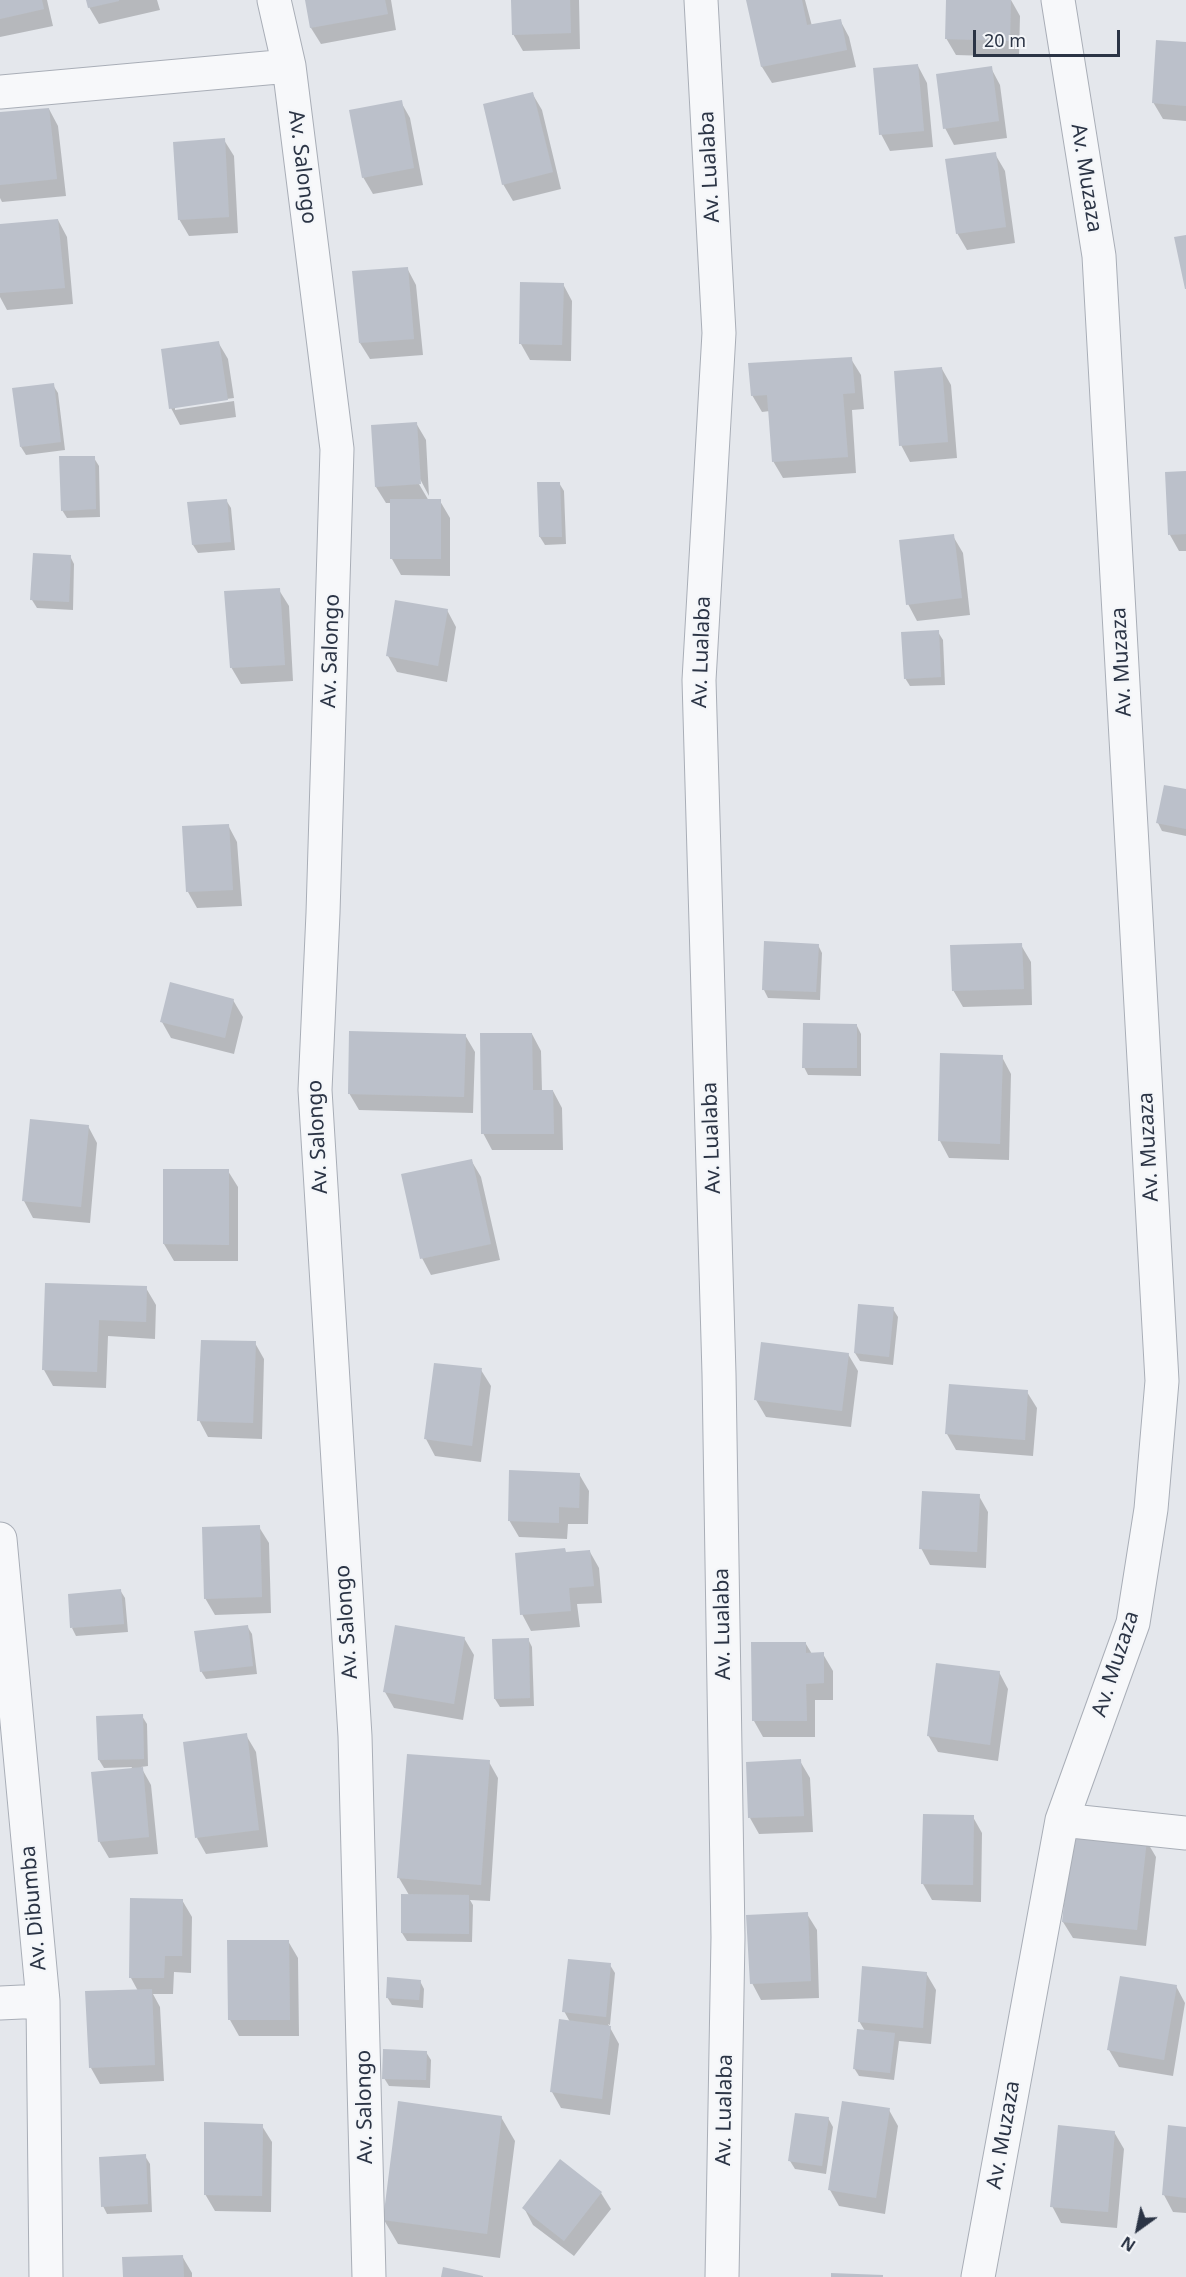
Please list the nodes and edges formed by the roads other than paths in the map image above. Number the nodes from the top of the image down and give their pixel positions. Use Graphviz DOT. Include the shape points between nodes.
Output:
graph roads {
  1 [pos="274,0"];
  2 [pos="701,0"];
  3 [pos="1058,0"];
  4 [pos="289,66"];
  5 [pos="0,92"];
  6 [pos="0,1539"];
  7 [pos="1062,1820"];
  8 [pos="1186,1833"];
  9 [pos="43,2001"];
  10 [pos="0,2003"];
  11 [pos="46,2277"];
  12 [pos="369,2277"];
  13 [pos="722,2277"];
  14 [pos="978,2277"];
  1 -- 4 [label="street, Av. Salongo"];
  2 -- 13 [label="street, Av. Lualaba" via="719,333 699,680 719,1374 727,1901"];
  3 -- 7 [label="street, Av. Muzaza" via="1099,256 1162,1381 1151,1509 1133,1623"];
  4 -- 5 [label="street"];
  4 -- 12 [label="street, Av. Salongo" via="337,449 315,1089 355,1736"];
  6 -- 9 [label="street, Av. Dibumba"];
  7 -- 8 [label="street"];
  7 -- 14 [label="street, Av. Muzaza"];
  9 -- 10 [label="street"];
  9 -- 11 [label="street, Av. Dibumba"];
}
